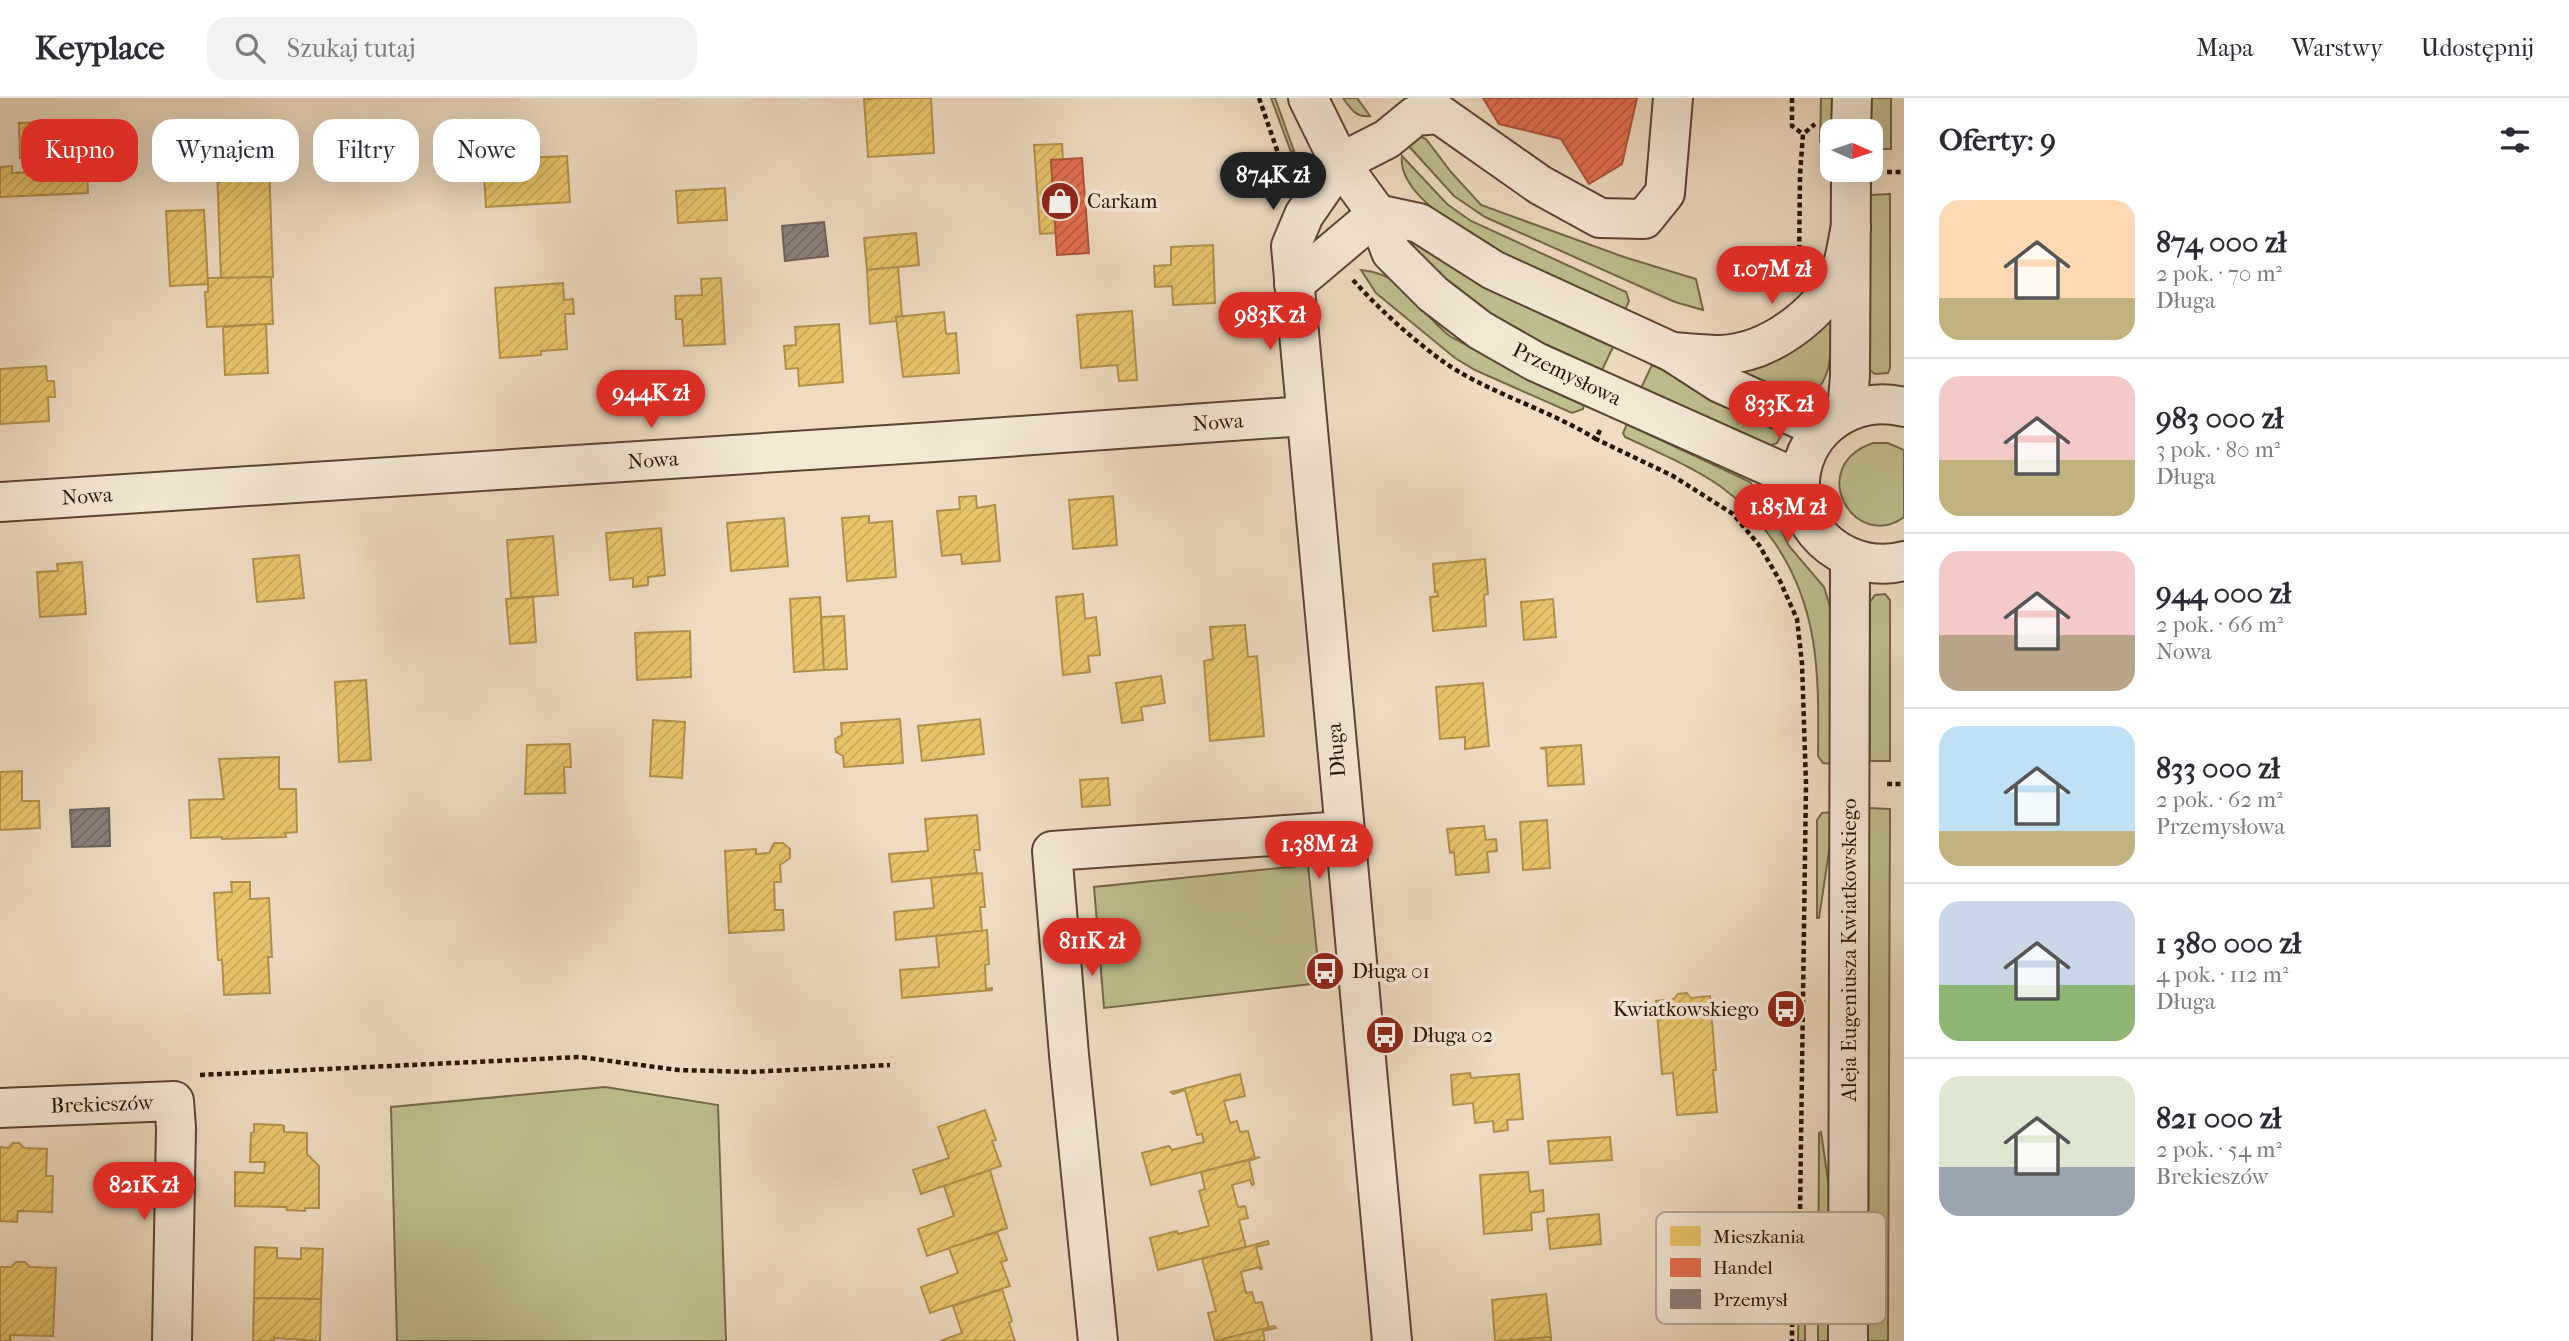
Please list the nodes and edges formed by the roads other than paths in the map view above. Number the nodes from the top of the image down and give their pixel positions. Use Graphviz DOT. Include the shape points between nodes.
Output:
graph roads {
  1 [pos="1308,98"];
  2 [pos="1673,98"];
  3 [pos="1852,98"];
  4 [pos="1851,119"];
  5 [pos="1387,139"];
  6 [pos="1340,163"];
  7 [pos="1851,182"];
  8 [pos="1377,214"];
  9 [pos="1851,227"];
  10 [pos="1294,284"];
  11 [pos="1672,352"];
  12 [pos="1904,407"];
  13 [pos="1305,415"];
  14 [pos="1834,420"];
  15 [pos="1800,480"];
  16 [pos="0,502"];
  17 [pos="1850,559"];
  18 [pos="1904,561"];
  19 [pos="1344,831"];
  20 [pos="0,1108"];
  21 [pos="1849,1212"];
  22 [pos="172,1341"];
  23 [pos="1098,1341"];
  24 [pos="1392,1341"];
  1 -- 6 [label="street, Przemysłowa"];
  2 -- 5 [label="street" via="1665,193 1644,219 1600,218 1540,185 1439,114 1415,116"];
  3 -- 4 [label="street"];
  5 -- 6 [label="street"];
  5 -- 8 [label="street"];
  6 -- 8 [label="street, Przemysłowa"];
  6 -- 10 [label="street, Długa" via="1304,215 1290,246"];
  7 -- 9 [label="street"];
  8 -- 10 [label="street"];
  8 -- 11 [label="street" via="1419,223 1493,270"];
  8 -- 15 [label="street, Przemysłowa" via="1391,252 1433,294 1480,330 1536,362"];
  9 -- 11 [label="street" via="1840,273 1819,304 1790,330 1724,355"];
  9 -- 14 [label="street"];
  10 -- 13 [label="street, Długa"];
  11 -- 14 [label="street" via="1720,383"];
  12 -- 14 [label="street" via="1869,404"];
  13 -- 16 [label="street, Nowa"];
  13 -- 19 [label="street, Długa"];
  14 -- 15 [label="street" via="1807,453"];
  15 -- 17 [label="street" via="1812,527 1829,546"];
  17 -- 18 [label="street" via="1870,564"];
  17 -- 21 [label="street, Aleja Eugeniusza Kwiatkowskiego"];
  19 -- 23 [label="street" via="1052,851"];
  19 -- 24 [label="street, Długa"];
  20 -- 22 [label="street, Brekieszów" via="174,1101"];
}
